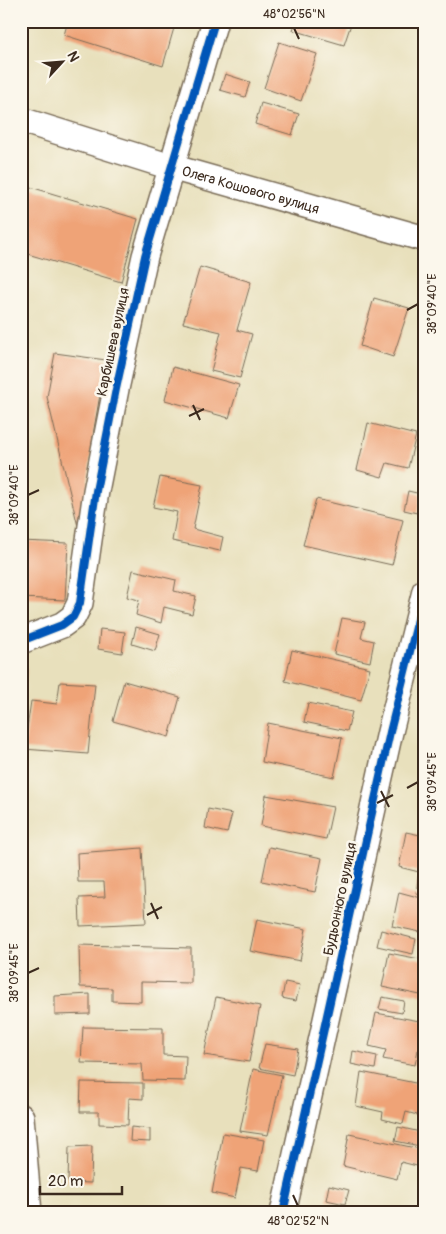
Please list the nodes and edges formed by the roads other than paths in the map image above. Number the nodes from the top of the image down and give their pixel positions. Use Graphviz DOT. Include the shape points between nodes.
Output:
graph roads {
  1 [pos="215,21"];
  2 [pos="21,120"];
  3 [pos="172,167"];
  4 [pos="425,239"];
  5 [pos="425,591"];
  6 [pos="21,641"];
  7 [pos="21,1117"];
  8 [pos="30,1213"];
  9 [pos="283,1213"];
  1 -- 3 [label="street, Карбишева вулиця"];
  2 -- 3 [label="street, Олега Кошового вулиця"];
  3 -- 4 [label="street, Олега Кошового вулиця"];
  3 -- 6 [label="street, Карбишева вулиця" via="145,256 116,389 96,491 80,603 73,618"];
  5 -- 9 [label="street, Будьонного вулиця"];
  7 -- 8 [label="street"];
}
